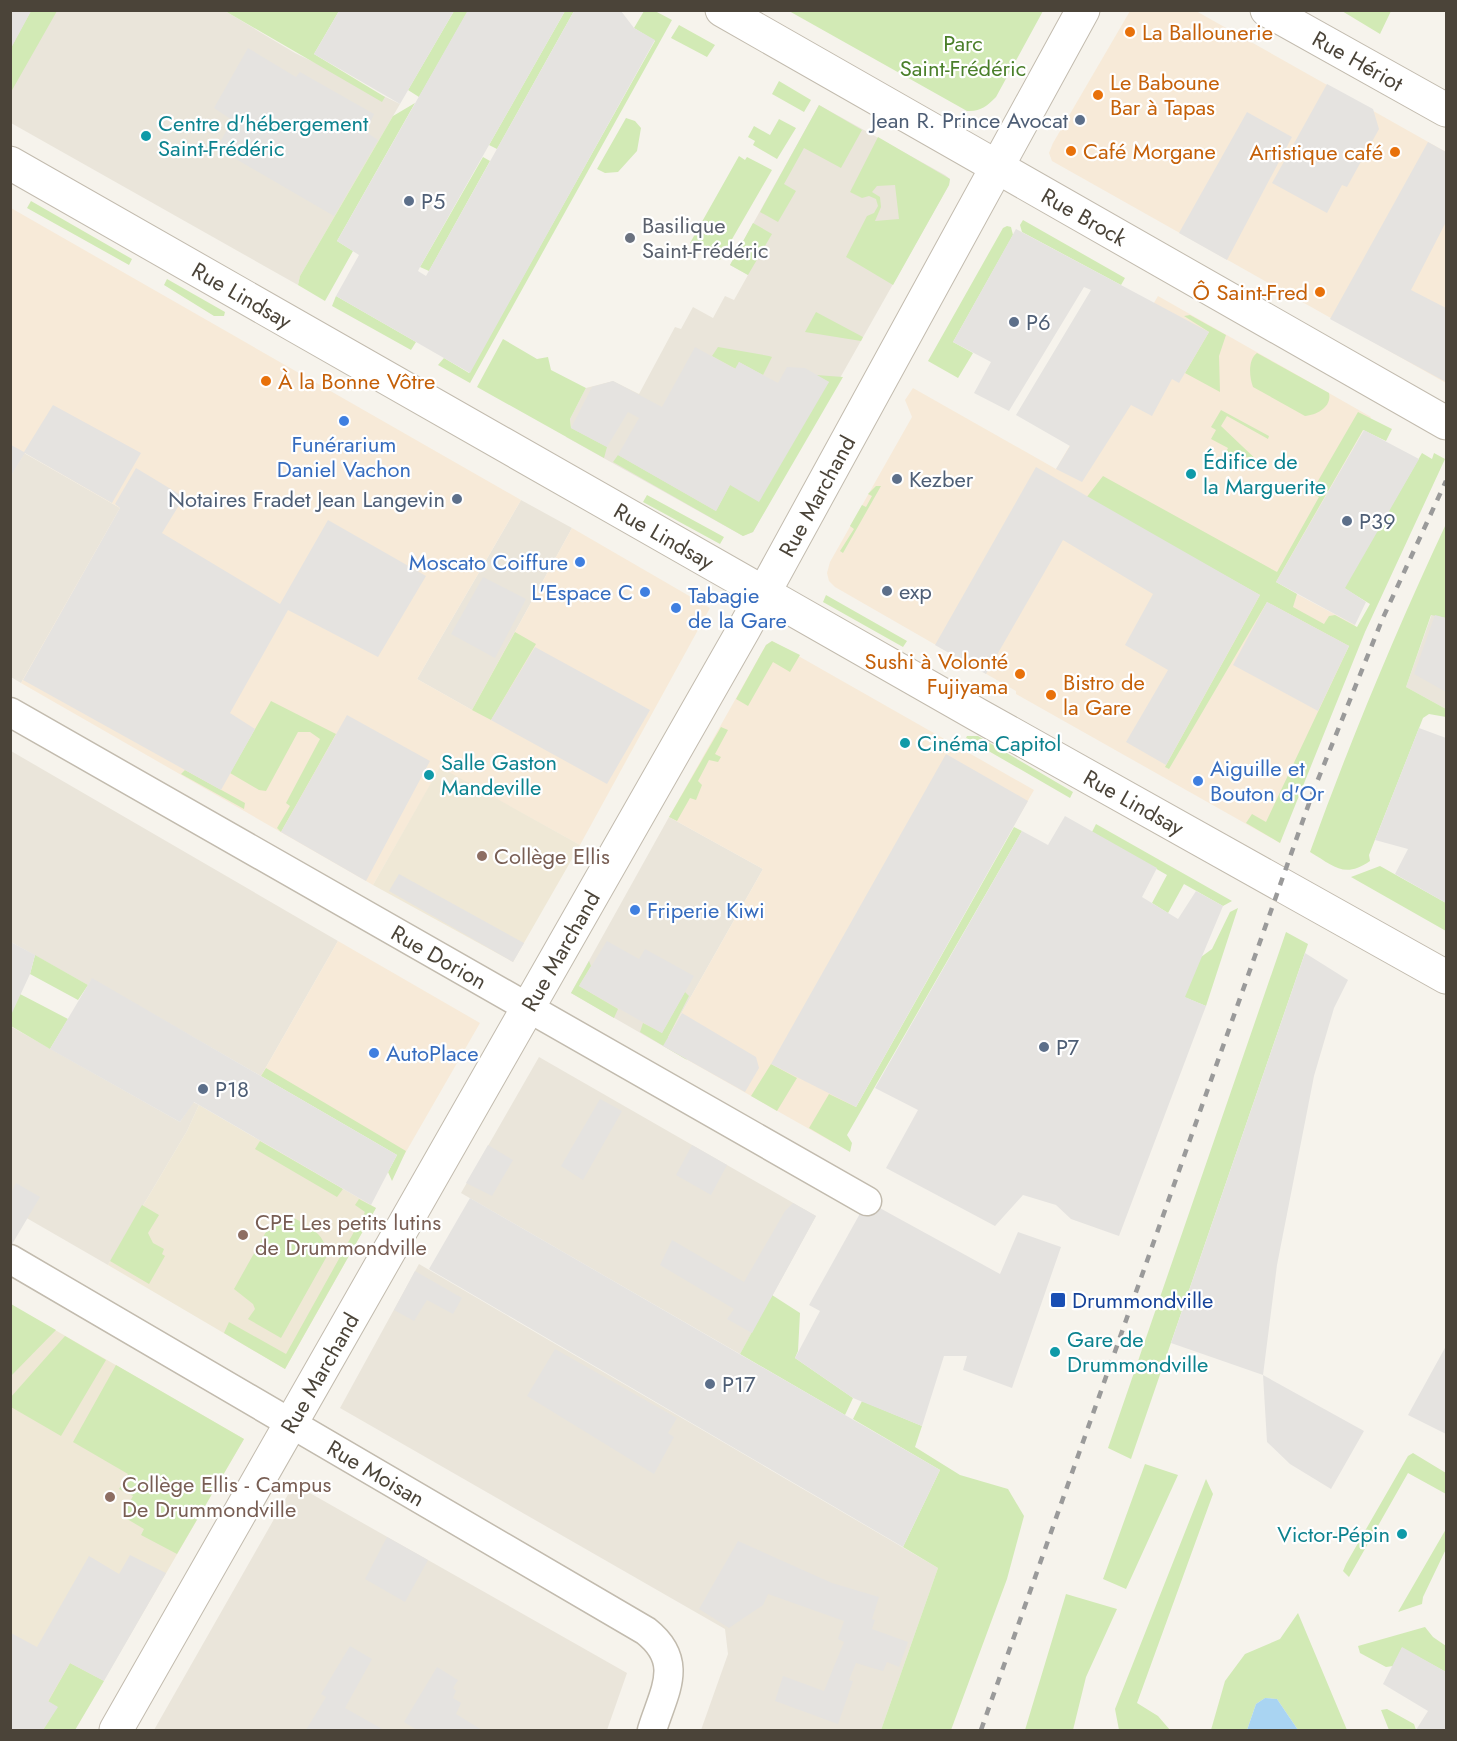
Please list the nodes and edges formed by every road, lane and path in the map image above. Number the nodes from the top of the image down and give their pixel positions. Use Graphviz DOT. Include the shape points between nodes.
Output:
graph roads {
  1 [pos="722,10"];
  2 [pos="1083,10"];
  3 [pos="1267,10"];
  4 [pos="1446,110"];
  5 [pos="10,163"];
  6 [pos="997,166"];
  7 [pos="1446,423"];
  8 [pos="764,592"];
  9 [pos="10,712"];
  10 [pos="1446,976"];
  11 [pos="527,1006"];
  12 [pos="867,1201"];
  13 [pos="10,1259"];
  14 [pos="291,1425"];
  15 [pos="116,1731"];
  16 [pos="652,1731"];
  1 -- 6 [label="street, Rue Brock"];
  2 -- 6 [label="street, Rue Marchand"];
  3 -- 4 [label="street, Rue Hériot"];
  5 -- 8 [label="street, Rue Lindsay"];
  6 -- 7 [label="street, Rue Brock"];
  6 -- 8 [label="street, Rue Marchand"];
  8 -- 10 [label="street, Rue Lindsay"];
  8 -- 11 [label="street, Rue Marchand"];
  9 -- 11 [label="street, Rue Dorion"];
  11 -- 12 [label="street, Rue Dorion"];
  11 -- 14 [label="street, Rue Marchand"];
  13 -- 14 [label="street, Rue Moisan"];
  14 -- 15 [label="street, Rue Marchand"];
  14 -- 16 [label="street, Rue Moisan" via="655,1638 667,1656 669,1676"];
}
